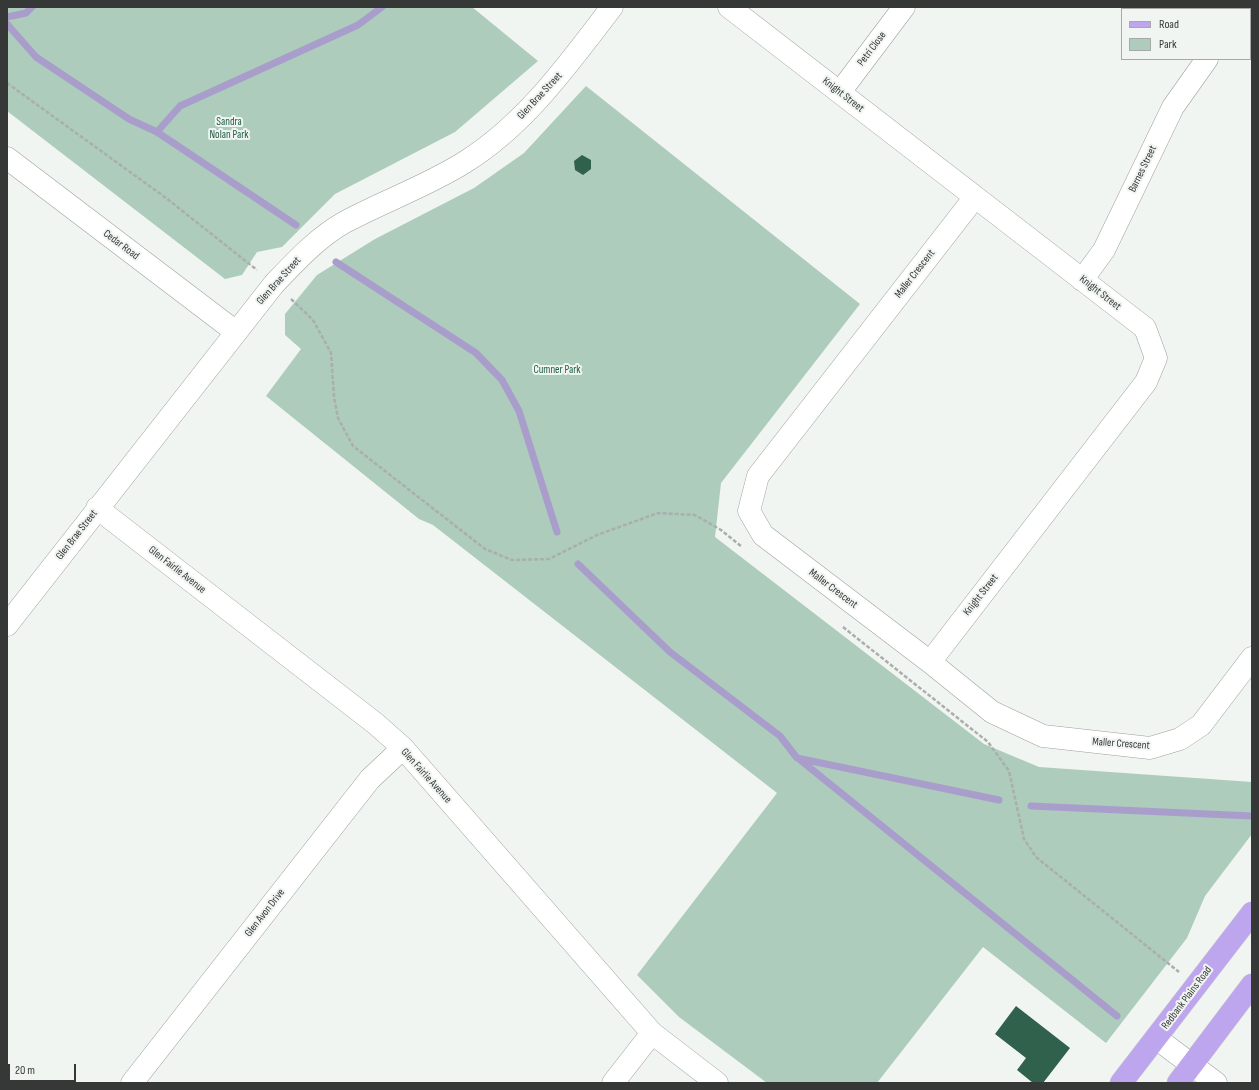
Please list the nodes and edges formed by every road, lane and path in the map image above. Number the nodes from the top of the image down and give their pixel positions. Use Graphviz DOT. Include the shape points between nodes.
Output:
graph roads {
  1 [pos="612,7"];
  2 [pos="729,7"];
  3 [pos="904,7"];
  4 [pos="1206,60"];
  5 [pos="7,83"];
  6 [pos="840,92"];
  7 [pos="7,158"];
  8 [pos="975,197"];
  9 [pos="1082,280"];
  10 [pos="274,284"];
  11 [pos="236,332"];
  12 [pos="98,508"];
  13 [pos="746,550"];
  14 [pos="839,624"];
  15 [pos="7,626"];
  16 [pos="1252,658"];
  17 [pos="930,662"];
  18 [pos="403,748"];
  19 [pos="1252,913"];
  20 [pos="1174,968"];
  21 [pos="1252,985"];
  22 [pos="652,1033"];
  23 [pos="1156,1038"];
  24 [pos="1192,1065"];
  25 [pos="132,1083"];
  26 [pos="613,1083"];
  27 [pos="717,1083"];
  28 [pos="1121,1083"];
  29 [pos="1178,1083"];
  30 [pos="1216,1083"];
  1 -- 10 [label="street, Glen Brae Street" via="554,83 504,133 465,162 344,223 310,248"];
  2 -- 6 [label="street, Knight Street"];
  3 -- 6 [label="street, Petri Close"];
  4 -- 9 [label="street, Barnes Street" via="1173,107 1104,250"];
  5 -- 10 [label="path" via="166,198"];
  6 -- 8 [label="street, Knight Street"];
  7 -- 11 [label="street, Cedar Road"];
  8 -- 9 [label="street, Knight Street"];
  8 -- 17 [label="street, Maller Crescent" via="758,476 749,511 763,535"];
  9 -- 17 [label="street, Knight Street" via="1145,328 1156,358 1146,382"];
  10 -- 11 [label="street, Glen Brae Street"];
  10 -- 13 [label="path" via="312,320 331,353 338,418 353,446 485,549 512,560 549,559 597,535 658,514 695,515 721,530"];
  11 -- 12 [label="street, Glen Brae Street"];
  12 -- 15 [label="street, Glen Brae Street"];
  12 -- 18 [label="street, Glen Fairlie Avenue" via="376,724"];
  14 -- 20 [label="path" via="988,742 1009,772 1024,839 1036,857"];
  16 -- 17 [label="street, Maller Crescent" via="1201,724 1180,739 1150,748 1042,736 992,712"];
  18 -- 22 [label="street, Glen Fairlie Avenue"];
  18 -- 25 [label="street, Glen Avon Drive" via="370,779"];
  19 -- 23 [label="main road, Redbank Plains Road"];
  21 -- 24 [label="main road"];
  22 -- 26 [label="street"];
  22 -- 27 [label="street, Glen Fairlie Avenue"];
  23 -- 24 [label="street"];
  23 -- 28 [label="main road, Redbank Plains Road"];
  24 -- 29 [label="main road"];
  24 -- 30 [label="street"];
}
